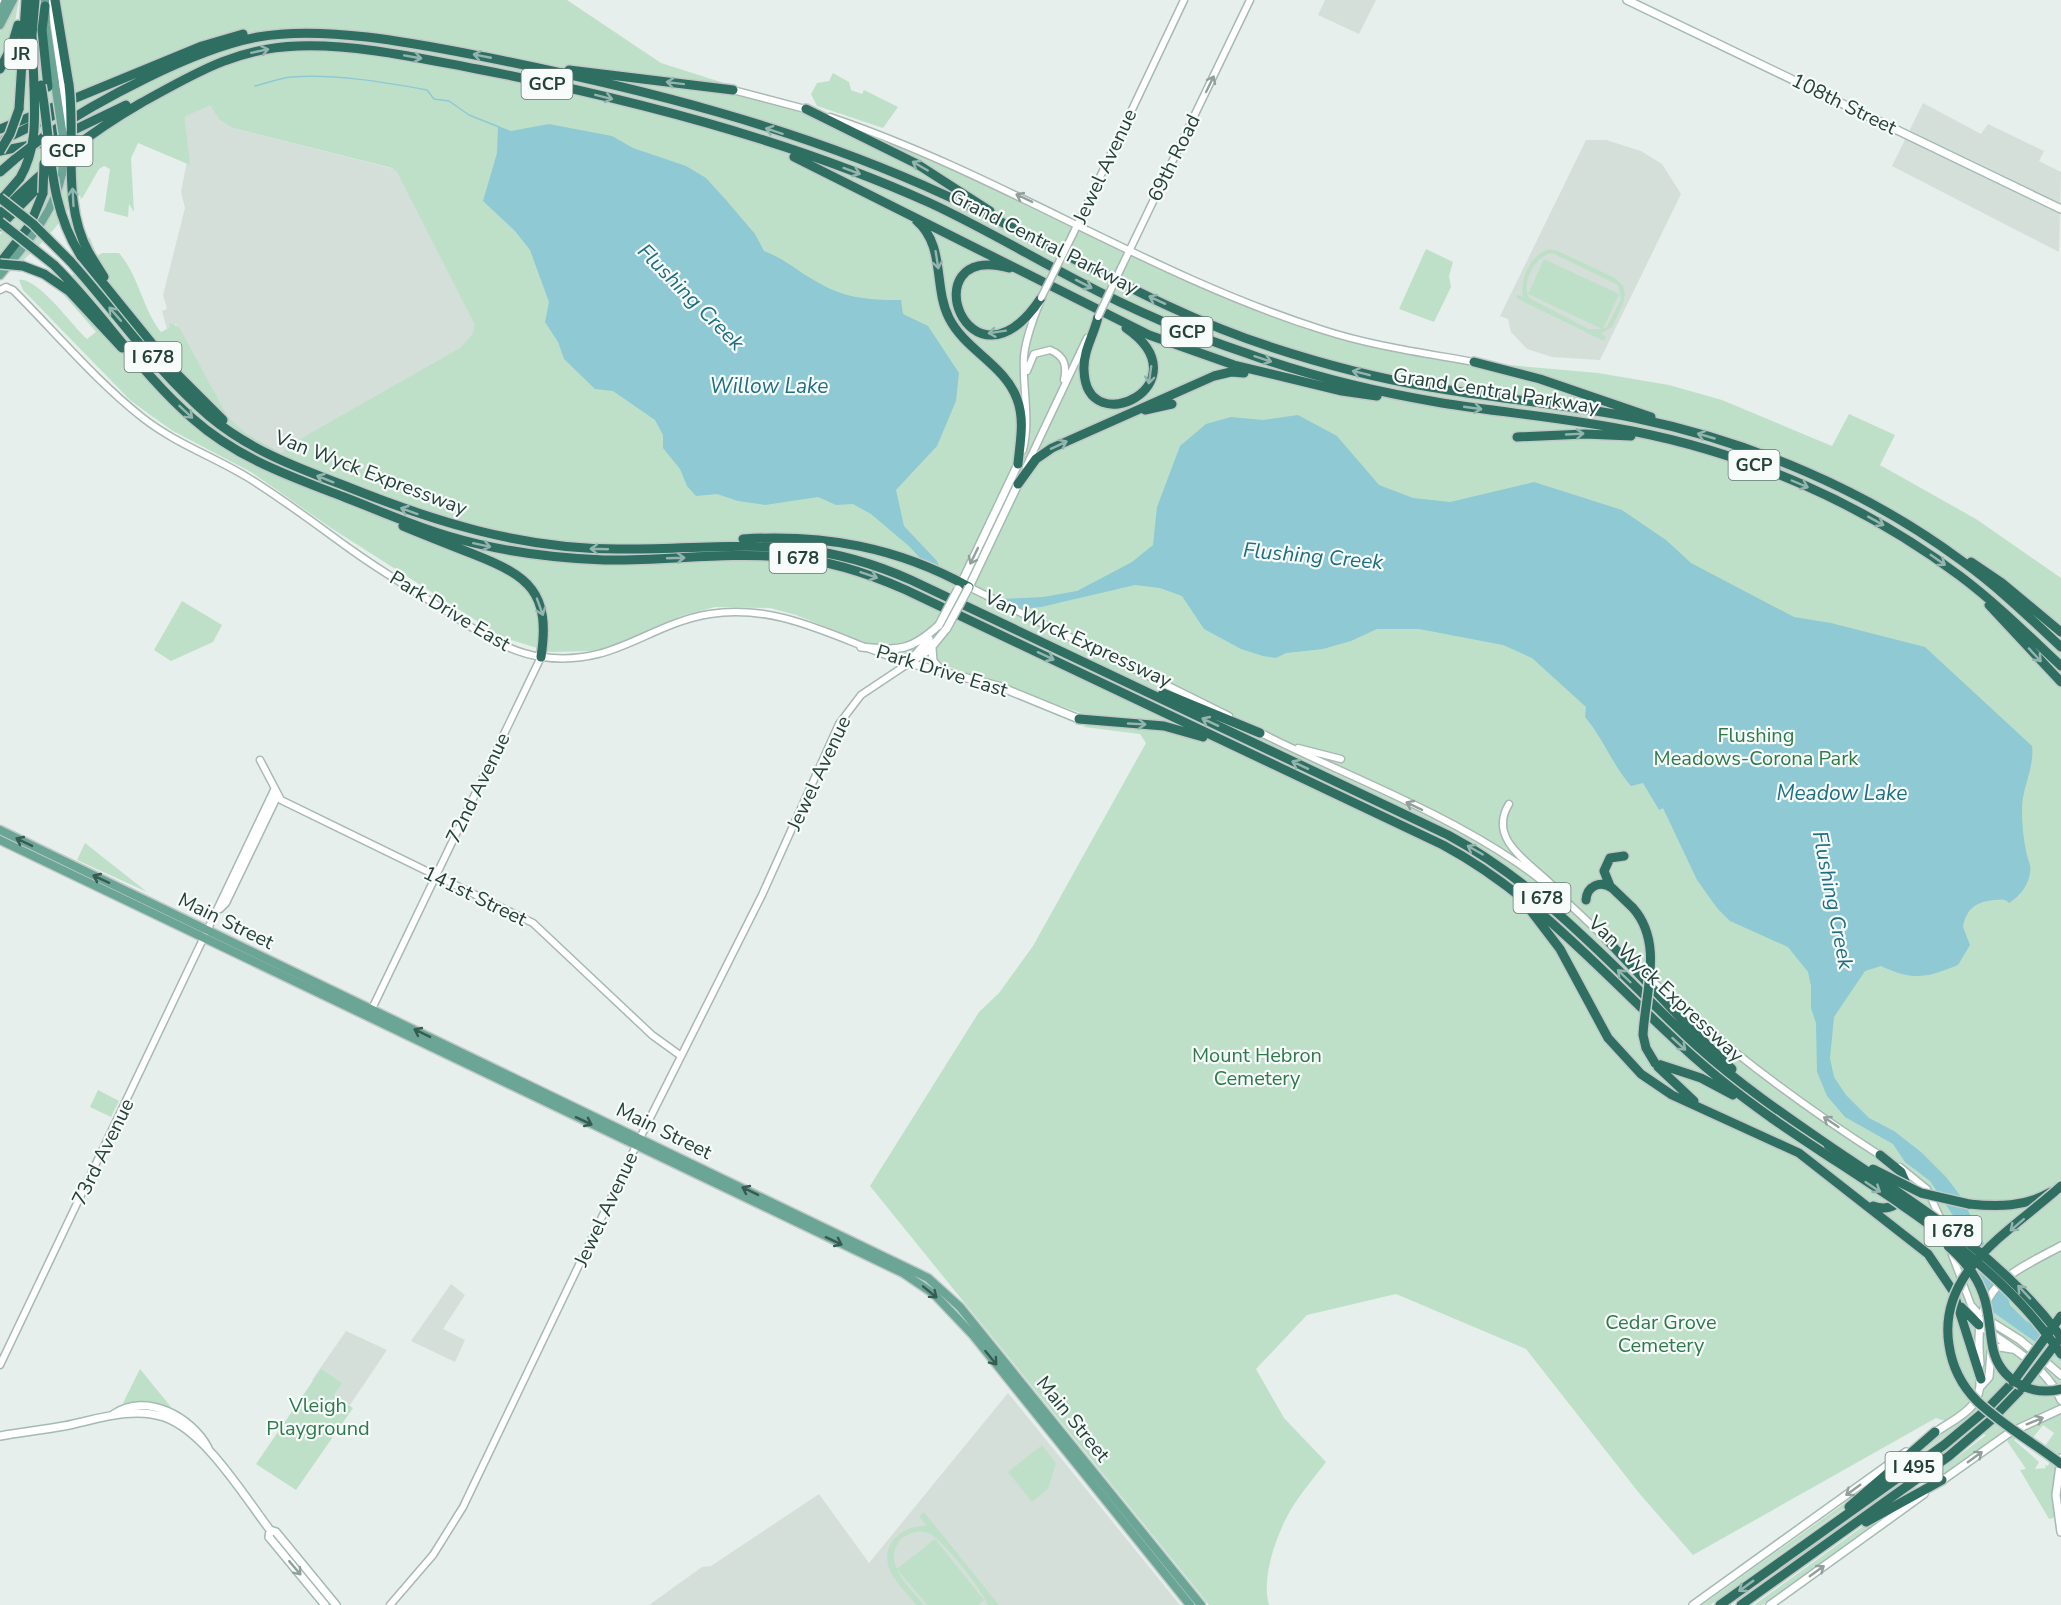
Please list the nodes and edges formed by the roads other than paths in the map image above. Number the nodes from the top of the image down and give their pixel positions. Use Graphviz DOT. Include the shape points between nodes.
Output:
graph roads {
  1 [pos="6,0"];
  2 [pos="13,0"];
  3 [pos="25,0"];
  4 [pos="1184,0"];
  5 [pos="1250,0"];
  6 [pos="1627,0"];
  7 [pos="49,1"];
  8 [pos="35,5"];
  9 [pos="0,14"];
  10 [pos="0,25"];
  11 [pos="376,38"];
  12 [pos="539,68"];
  13 [pos="0,69"];
  14 [pos="163,72"];
  15 [pos="175,82"];
  16 [pos="52,87"];
  17 [pos="733,90"];
  18 [pos="806,109"];
  19 [pos="0,129"];
  20 [pos="757,140"];
  21 [pos="0,142"];
  22 [pos="0,150"];
  23 [pos="0,172"];
  24 [pos="0,199"];
  25 [pos="2061,209"];
  26 [pos="908,212"];
  27 [pos="4,215"];
  28 [pos="1077,224"];
  29 [pos="0,226"];
  30 [pos="1040,243"];
  31 [pos="1130,250"];
  32 [pos="85,254"];
  33 [pos="0,263"];
  34 [pos="0,275"];
  35 [pos="1030,276"];
  36 [pos="1,289"];
  37 [pos="1041,298"];
  38 [pos="1102,316"];
  39 [pos="1474,362"];
  40 [pos="146,370"];
  41 [pos="1283,378"];
  42 [pos="1025,386"];
  43 [pos="1061,392"];
  44 [pos="1172,404"];
  45 [pos="1447,404"];
  46 [pos="1125,415"];
  47 [pos="1687,430"];
  48 [pos="1517,437"];
  49 [pos="1665,438"];
  50 [pos="247,442"];
  51 [pos="1018,464"];
  52 [pos="1018,484"];
  53 [pos="308,485"];
  54 [pos="1930,538"];
  55 [pos="699,546"];
  56 [pos="1967,581"];
  57 [pos="965,584"];
  58 [pos="939,625"];
  59 [pos="2061,632"];
  60 [pos="1035,639"];
  61 [pos="934,645"];
  62 [pos="861,647"];
  63 [pos="2061,647"];
  64 [pos="541,657"];
  65 [pos="909,663"];
  66 [pos="2061,666"];
  67 [pos="942,672"];
  68 [pos="2061,682"];
  69 [pos="1078,719"];
  70 [pos="1260,733"];
  71 [pos="1282,743"];
  72 [pos="1258,757"];
  73 [pos="1341,759"];
  74 [pos="260,760"];
  75 [pos="276,793"];
  76 [pos="1509,804"];
  77 [pos="0,830"];
  78 [pos="0,840"];
  79 [pos="1624,856"];
  80 [pos="436,877"];
  81 [pos="1612,888"];
  82 [pos="1513,889"];
  83 [pos="1586,900"];
  84 [pos="1570,904"];
  85 [pos="207,935"];
  86 [pos="1605,938"];
  87 [pos="369,1013"];
  88 [pos="681,1056"];
  89 [pos="1655,1063"];
  90 [pos="1775,1115"];
  91 [pos="1720,1116"];
  92 [pos="638,1142"];
  93 [pos="1828,1145"];
  94 [pos="1880,1155"];
  95 [pos="2061,1186"];
  96 [pos="1856,1196"];
  97 [pos="1917,1218"];
  98 [pos="2061,1246"];
  99 [pos="1956,1297"];
  100 [pos="2061,1316"];
  101 [pos="1980,1321"];
  102 [pos="2061,1336"];
  103 [pos="2016,1350"];
  104 [pos="2061,1354"];
  105 [pos="0,1365"];
  106 [pos="2061,1375"];
  107 [pos="1981,1383"];
  108 [pos="2061,1389"];
  109 [pos="2061,1400"];
  110 [pos="2061,1409"];
  111 [pos="1935,1432"];
  112 [pos="0,1436"];
  113 [pos="2061,1458"];
  114 [pos="2061,1464"];
  115 [pos="1942,1480"];
  116 [pos="270,1530"];
  117 [pos="2061,1532"];
  118 [pos="1834,1538"];
  119 [pos="1808,1542"];
  120 [pos="325,1605"];
  121 [pos="336,1605"];
  122 [pos="390,1605"];
  123 [pos="1190,1605"];
  124 [pos="1201,1605"];
  125 [pos="1693,1605"];
  126 [pos="1720,1605"];
  127 [pos="1741,1605"];
  128 [pos="1770,1605"];
  1 -- 9 [label="main road"];
  2 -- 10 [label="main road"];
  3 -- 13 [label="highway" via="14,42"];
  3 -- 22 [label="highway, JR, bridge" via="19,109"];
  4 -- 28 [label="street, Jewel Avenue"];
  31 -- 5 [label="street, 69th Road, one-way"];
  6 -- 25 [label="main road, 108th Street"];
  7 -- 16 [label="highway"];
  7 -- 16 [label="highway" via="42,30"];
  8 -- 16 [label="highway"];
  12 -- 11 [label="highway, Grand Central Parkway / GCP, one-way"];
  11 -- 14 [label="highway, Grand Central Parkway / GCP" via="295,34 258,37 212,50"];
  11 -- 19 [label="highway" via="296,28 229,38"];
  17 -- 12 [label="highway, one-way"];
  30 -- 12 [label="highway, Grand Central Parkway / GCP, one-way" via="942,193 848,156 717,113"];
  14 -- 21 [label="highway, bridge" via="100,95"];
  14 -- 23 [label="highway, Grand Central Parkway / GCP, bridge" via="88,109"];
  15 -- 20 [label="highway, Grand Central Parkway / GCP, one-way" via="224,60 256,51 292,46 344,47 553,85"];
  15 -- 22 [label="highway" via="51,141"];
  15 -- 27 [label="highway, Grand Central Parkway / GCP" via="63,154 39,174"];
  16 -- 24 [label="highway, bridge" via="29,160 20,178"];
  32 -- 16 [label="highway, one-way, bridge"];
  16 -- 32 [label="highway, bridge" via="53,187 62,219"];
  16 -- 33 [label="highway, bridge" via="43,193 30,225"];
  16 -- 34 [label="main road, bridge" via="64,143 62,174 42,223"];
  17 -- 18 [label="street, Grand Central Parkway"];
  28 -- 18 [label="street, Grand Central Parkway, one-way" via="959,166"];
  30 -- 18 [label="highway, one-way" via="917,164"];
  20 -- 26 [label="highway"];
  20 -- 45 [label="highway, Grand Central Parkway / GCP, one-way" via="912,195 1107,296 1199,336 1321,377"];
  50 -- 24 [label="highway, Van Wyck Expressway / I 678, one-way, bridge" via="209,416 179,388 70,261 33,224"];
  26 -- 35 [label="highway"];
  26 -- 51 [label="highway, one-way" via="925,228 933,243 943,300 954,327 1005,379 1016,396 1022,425"];
  27 -- 29 [label="highway, Grand Central Parkway"];
  28 -- 31 [label="street, Grand Central Parkway"];
  28 -- 37 [label="street, Jewel Avenue, bridge"];
  29 -- 40 [label="highway, Van Wyck Expressway / I 678, bridge" via="54,265"];
  47 -- 30 [label="highway, Grand Central Parkway / GCP, one-way" via="1597,411 1415,385 1309,359 1214,326"];
  31 -- 38 [label="street, 69th Road, bridge"];
  31 -- 39 [label="street, Grand Central Parkway" via="1239,299 1323,330"];
  32 -- 50 [label="highway" via="184,382"];
  33 -- 40 [label="highway, bridge" via="44,274 69,291 111,339"];
  37 -- 35 [label="highway, one-way" via="1022,322 1000,332 975,330 958,313 958,287 973,269 996,266"];
  35 -- 38 [label="highway"];
  36 -- 64 [label="street, Park Drive East" via="13,290 144,418 208,458 248,477 486,636 506,647"];
  37 -- 42 [label="street, Jewel Avenue" via="1026,341"];
  38 -- 38 [label="highway, one-way" via="1138,338 1152,364 1146,390 1125,404 1100,399 1086,382 1084,360"];
  38 -- 41 [label="highway" via="1191,352"];
  38 -- 43 [label="street, Jewel Avenue"];
  39 -- 47 [label="highway" via="1540,379"];
  40 -- 53 [label="highway, Van Wyck Expressway / I 678, one-way" via="183,410 221,441"];
  41 -- 45 [label="highway" via="1354,393"];
  41 -- 46 [label="highway" via="1225,373"];
  42 -- 43 [label="street" via="1032,356 1050,350 1061,356 1065,365"];
  42 -- 51 [label="street, Jewel Avenue" via="1027,431"];
  43 -- 52 [label="street, Jewel Avenue"];
  44 -- 46 [label="highway"];
  45 -- 49 [label="highway, Grand Central Parkway / GCP, one-way"];
  52 -- 46 [label="highway, one-way" via="1046,451"];
  54 -- 47 [label="highway, Grand Central Parkway / GCP, one-way" via="1817,476"];
  48 -- 49 [label="highway, one-way" via="1585,434"];
  49 -- 56 [label="highway, Grand Central Parkway / GCP, one-way" via="1739,460 1828,496 1907,539"];
  55 -- 50 [label="highway, Van Wyck Expressway / I 678, one-way" via="584,548 496,537 401,508 286,463"];
  51 -- 57 [label="main road, Jewel Avenue, one-way"];
  52 -- 57 [label="main road, Jewel Avenue"];
  53 -- 64 [label="highway, one-way" via="338,501 513,571 527,583 541,607 545,631"];
  53 -- 72 [label="highway, Van Wyck Expressway / I 678, one-way" via="445,536 520,552 617,560 769,556 842,566 906,590"];
  54 -- 59 [label="highway" via="1984,569"];
  54 -- 63 [label="highway, Grand Central Parkway / GCP" via="1989,582"];
  55 -- 57 [label="highway" via="779,537 840,541 904,557"];
  55 -- 60 [label="highway, Van Wyck Expressway / I 678" via="776,545 845,556 904,577"];
  56 -- 66 [label="highway, Grand Central Parkway / GCP"];
  56 -- 68 [label="highway, one-way"];
  57 -- 58 [label="main road, Jewel Avenue, bridge"];
  57 -- 61 [label="main road, Jewel Avenue, bridge" via="947,628"];
  57 -- 70 [label="street"];
  58 -- 62 [label="main road" via="921,641 903,649"];
  58 -- 65 [label="main road, Jewel Avenue"];
  60 -- 70 [label="highway"];
  90 -- 60 [label="highway, Van Wyck Expressway / I 678, one-way" via="1547,903 1485,856"];
  61 -- 65 [label="main road, Jewel Avenue"];
  61 -- 67 [label="main road" via="932,659"];
  62 -- 64 [label="street, Park Drive East" via="794,620 761,612 733,611 684,620 608,652 572,658"];
  62 -- 65 [label="street, Park Drive East"];
  64 -- 80 [label="street, 72nd Avenue"];
  65 -- 67 [label="main road, Park Drive East"];
  65 -- 88 [label="street, Jewel Avenue" via="865,692 842,719 762,895"];
  67 -- 69 [label="main road, Park Drive East" via="998,686"];
  69 -- 72 [label="highway, one-way" via="1172,727"];
  70 -- 71 [label="street"];
  71 -- 73 [label="street"];
  84 -- 71 [label="street, one-way" via="1521,866 1468,833"];
  72 -- 82 [label="highway, Van Wyck Expressway / I 678" via="1443,845"];
  74 -- 75 [label="street"];
  75 -- 80 [label="street, 141st Street"];
  75 -- 85 [label="street, 73rd Avenue"];
  76 -- 84 [label="street" via="1502,826 1507,842"];
  85 -- 77 [label="main road, Main Street, one-way"];
  78 -- 85 [label="main road, Main Street"];
  79 -- 81 [label="highway" via="1611,858 1604,867"];
  80 -- 87 [label="street, 72nd Avenue"];
  80 -- 88 [label="street, 141st Street" via="533,923 652,1035"];
  81 -- 83 [label="highway" via="1595,885"];
  81 -- 89 [label="highway, bridge" via="1642,920 1650,940 1643,1035"];
  82 -- 90 [label="highway, Van Wyck Expressway / I 678, one-way" via="1689,1053"];
  82 -- 91 [label="highway" via="1554,941 1623,1057 1664,1091"];
  84 -- 86 [label="street"];
  85 -- 87 [label="main road, Main Street"];
  85 -- 105 [label="street, 73rd Avenue"];
  86 -- 90 [label="highway"];
  94 -- 86 [label="street, one-way" via="1717,1039"];
  87 -- 92 [label="main road, Main Street"];
  88 -- 92 [label="street, Jewel Avenue"];
  89 -- 90 [label="highway" via="1707,1081"];
  89 -- 91 [label="highway" via="1685,1094"];
  90 -- 93 [label="highway, Van Wyck Expressway / I 678"];
  90 -- 97 [label="highway, Van Wyck Expressway / I 678, one-way, bridge"];
  91 -- 96 [label="highway" via="1791,1148"];
  92 -- 122 [label="street, Jewel Avenue" via="463,1507 433,1555"];
  92 -- 123 [label="main road, Main Street, one-way" via="928,1289 973,1335"];
  124 -- 92 [label="main road, Main Street, one-way" via="1013,1370 938,1286 907,1266"];
  93 -- 95 [label="highway, bridge" via="1903,1185 1951,1201 2014,1205 2040,1198"];
  102 -- 93 [label="highway, Van Wyck Expressway / I 678, one-way, bridge" via="2030,1299 1982,1253"];
  94 -- 96 [label="highway" via="1903,1175 1907,1186 1903,1198 1892,1207 1879,1208"];
  94 -- 101 [label="street" via="1914,1177 1930,1194"];
  95 -- 114 [label="highway, one-way, bridge" via="1967,1271 1953,1297 1948,1333 1955,1368 1972,1396"];
  96 -- 99 [label="highway" via="1928,1254"];
  97 -- 104 [label="highway, Van Wyck Expressway / I 678, bridge" via="2000,1282"];
  97 -- 108 [label="highway, bridge" via="1961,1258 1975,1277 1987,1306 1994,1352 2005,1373 2031,1389"];
  98 -- 101 [label="main road, bridge" via="2013,1271 1985,1304"];
  99 -- 101 [label="highway" via="1967,1315"];
  99 -- 107 [label="highway"];
  100 -- 119 [label="highway, I 495, bridge" via="2013,1382 1955,1437"];
  101 -- 103 [label="main road"];
  101 -- 106 [label="main road" via="2020,1340"];
  101 -- 107 [label="main road"];
  102 -- 118 [label="highway, I 495, bridge" via="2022,1388 1962,1445"];
  103 -- 107 [label="main road" via="1994,1350 1990,1355 1989,1377"];
  103 -- 109 [label="main road" via="2047,1378"];
  107 -- 111 [label="main road" via="1979,1398 1973,1406"];
  115 -- 110 [label="main road, one-way" via="2009,1433"];
  111 -- 119 [label="highway"];
  111 -- 125 [label="main road, one-way"];
  112 -- 116 [label="main road" via="112,1416 121,1409 174,1413 197,1431"];
  113 -- 117 [label="main road" via="2056,1495"];
  115 -- 118 [label="highway"];
  128 -- 115 [label="main road, one-way"];
  116 -- 120 [label="main road, one-way" via="269,1537"];
  116 -- 121 [label="main road" via="276,1532"];
  118 -- 127 [label="highway, I 495"];
  119 -- 126 [label="highway, I 495, one-way"];
}
